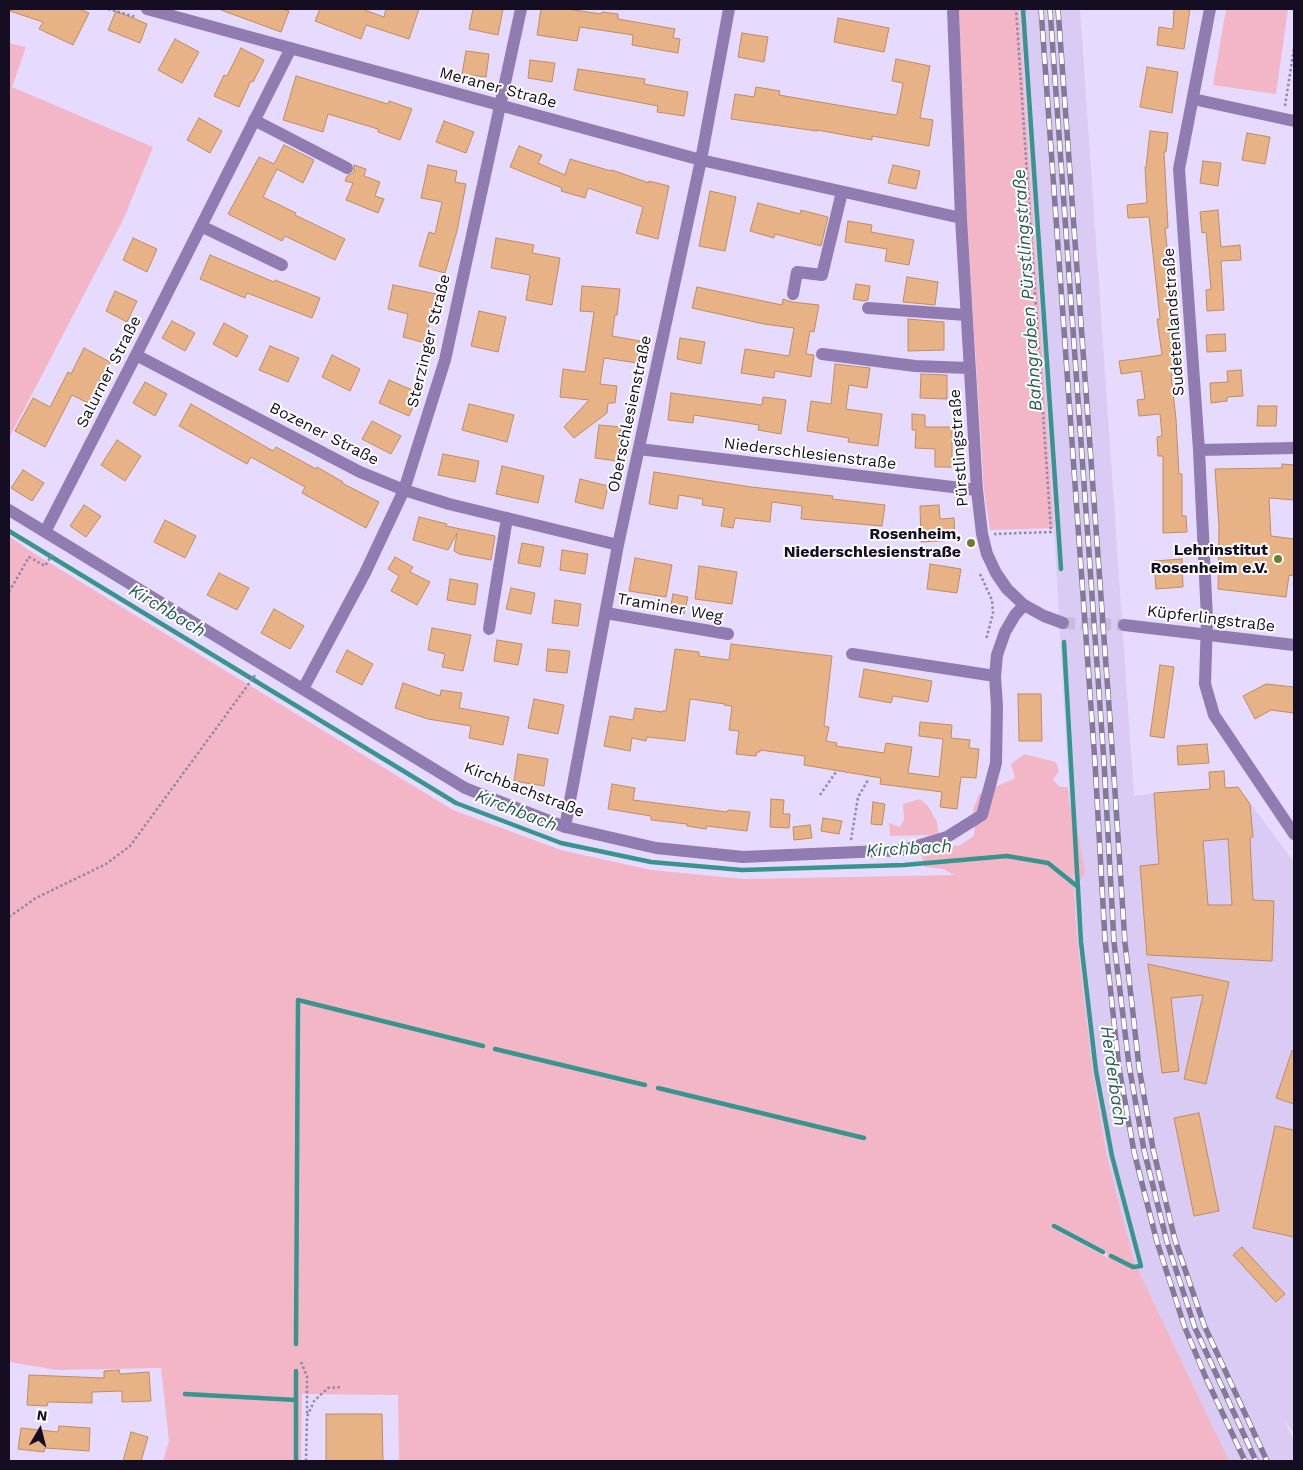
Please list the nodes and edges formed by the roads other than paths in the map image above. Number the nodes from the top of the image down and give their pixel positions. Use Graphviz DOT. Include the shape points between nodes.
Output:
graph roads {
  1 [pos="147,9"];
  2 [pos="521,9"];
  3 [pos="729,9"];
  4 [pos="953,9"];
  5 [pos="1210,9"];
  6 [pos="291,48"];
  7 [pos="1193,100"];
  8 [pos="499,105"];
  9 [pos="254,120"];
  10 [pos="1288,120"];
  11 [pos="700,160"];
  12 [pos="347,168"];
  13 [pos="842,192"];
  14 [pos="961,218"];
  15 [pos="201,226"];
  16 [pos="282,265"];
  17 [pos="792,294"];
  18 [pos="868,308"];
  19 [pos="966,315"];
  20 [pos="822,354"];
  21 [pos="136,355"];
  22 [pos="970,368"];
  23 [pos="1294,448"];
  24 [pos="640,449"];
  25 [pos="1199,450"];
  26 [pos="404,490"];
  27 [pos="977,490"];
  28 [pos="9,510"];
  29 [pos="507,518"];
  30 [pos="45,532"];
  31 [pos="618,545"];
  32 [pos="1024,605"];
  33 [pos="606,613"];
  34 [pos="1063,623"];
  35 [pos="1124,625"];
  36 [pos="489,629"];
  37 [pos="728,634"];
  38 [pos="1207,636"];
  39 [pos="1294,645"];
  40 [pos="852,654"];
  41 [pos="995,676"];
  42 [pos="303,690"];
  43 [pos="565,827"];
  44 [pos="1294,834"];
  1 -- 6 [label="street, Meraner Straße"];
  2 -- 8 [label="street, Sterzinger Straße"];
  3 -- 11 [label="street, Oberschlesienstraße"];
  4 -- 14 [label="street, Pürstlingstraße"];
  5 -- 7 [label="street, Sudetenlandstraße"];
  6 -- 8 [label="street, Meraner Straße"];
  6 -- 9 [label="street, Salurner Straße"];
  7 -- 10 [label="street"];
  7 -- 25 [label="street, Sudetenlandstraße" via="1180,169"];
  8 -- 11 [label="street, Meraner Straße"];
  8 -- 26 [label="street, Sterzinger Straße" via="445,360"];
  9 -- 12 [label="street"];
  9 -- 15 [label="street, Salurner Straße"];
  11 -- 13 [label="street, Meraner Straße"];
  11 -- 24 [label="street, Oberschlesienstraße"];
  13 -- 14 [label="street, Meraner Straße"];
  13 -- 17 [label="street" via="822,275 797,272"];
  14 -- 19 [label="street, Pürstlingstraße"];
  15 -- 16 [label="street"];
  15 -- 21 [label="street, Salurner Straße"];
  18 -- 19 [label="street"];
  19 -- 22 [label="street, Pürstlingstraße"];
  20 -- 22 [label="street" via="915,366"];
  21 -- 26 [label="street, Bozener Straße" via="360,472"];
  21 -- 30 [label="street, Salurner Straße"];
  22 -- 27 [label="street, Pürstlingstraße"];
  23 -- 25 [label="street"];
  24 -- 27 [label="street, Niederschlesienstraße"];
  24 -- 31 [label="street, Oberschlesienstraße"];
  25 -- 38 [label="street, Sudetenlandstraße"];
  26 -- 29 [label="street, Bozener Straße"];
  26 -- 42 [label="street, Sterzinger Straße" via="366,573"];
  27 -- 32 [label="street, Pürstlingstraße" via="987,554 1007,589"];
  28 -- 30 [label="street, Kirchbachstraße"];
  29 -- 31 [label="street, Bozener Straße"];
  29 -- 36 [label="street"];
  30 -- 42 [label="street, Kirchbachstraße"];
  31 -- 33 [label="street, Oberschlesienstraße"];
  32 -- 34 [label="street"];
  32 -- 41 [label="street" via="1005,632 997,655"];
  33 -- 37 [label="street, Traminer Weg"];
  33 -- 43 [label="street, Oberschlesienstraße"];
  35 -- 38 [label="street, Küpferlingstraße"];
  38 -- 39 [label="street, Küpferlingstraße"];
  38 -- 44 [label="street, Sudetenlandstraße" via="1205,684 1214,715"];
  40 -- 41 [label="street"];
  41 -- 43 [label="street, Kirchbachstraße" via="996,763 982,815 947,836 904,850 743,857 656,848"];
  42 -- 43 [label="street, Kirchbachstraße" via="465,788"];
}
